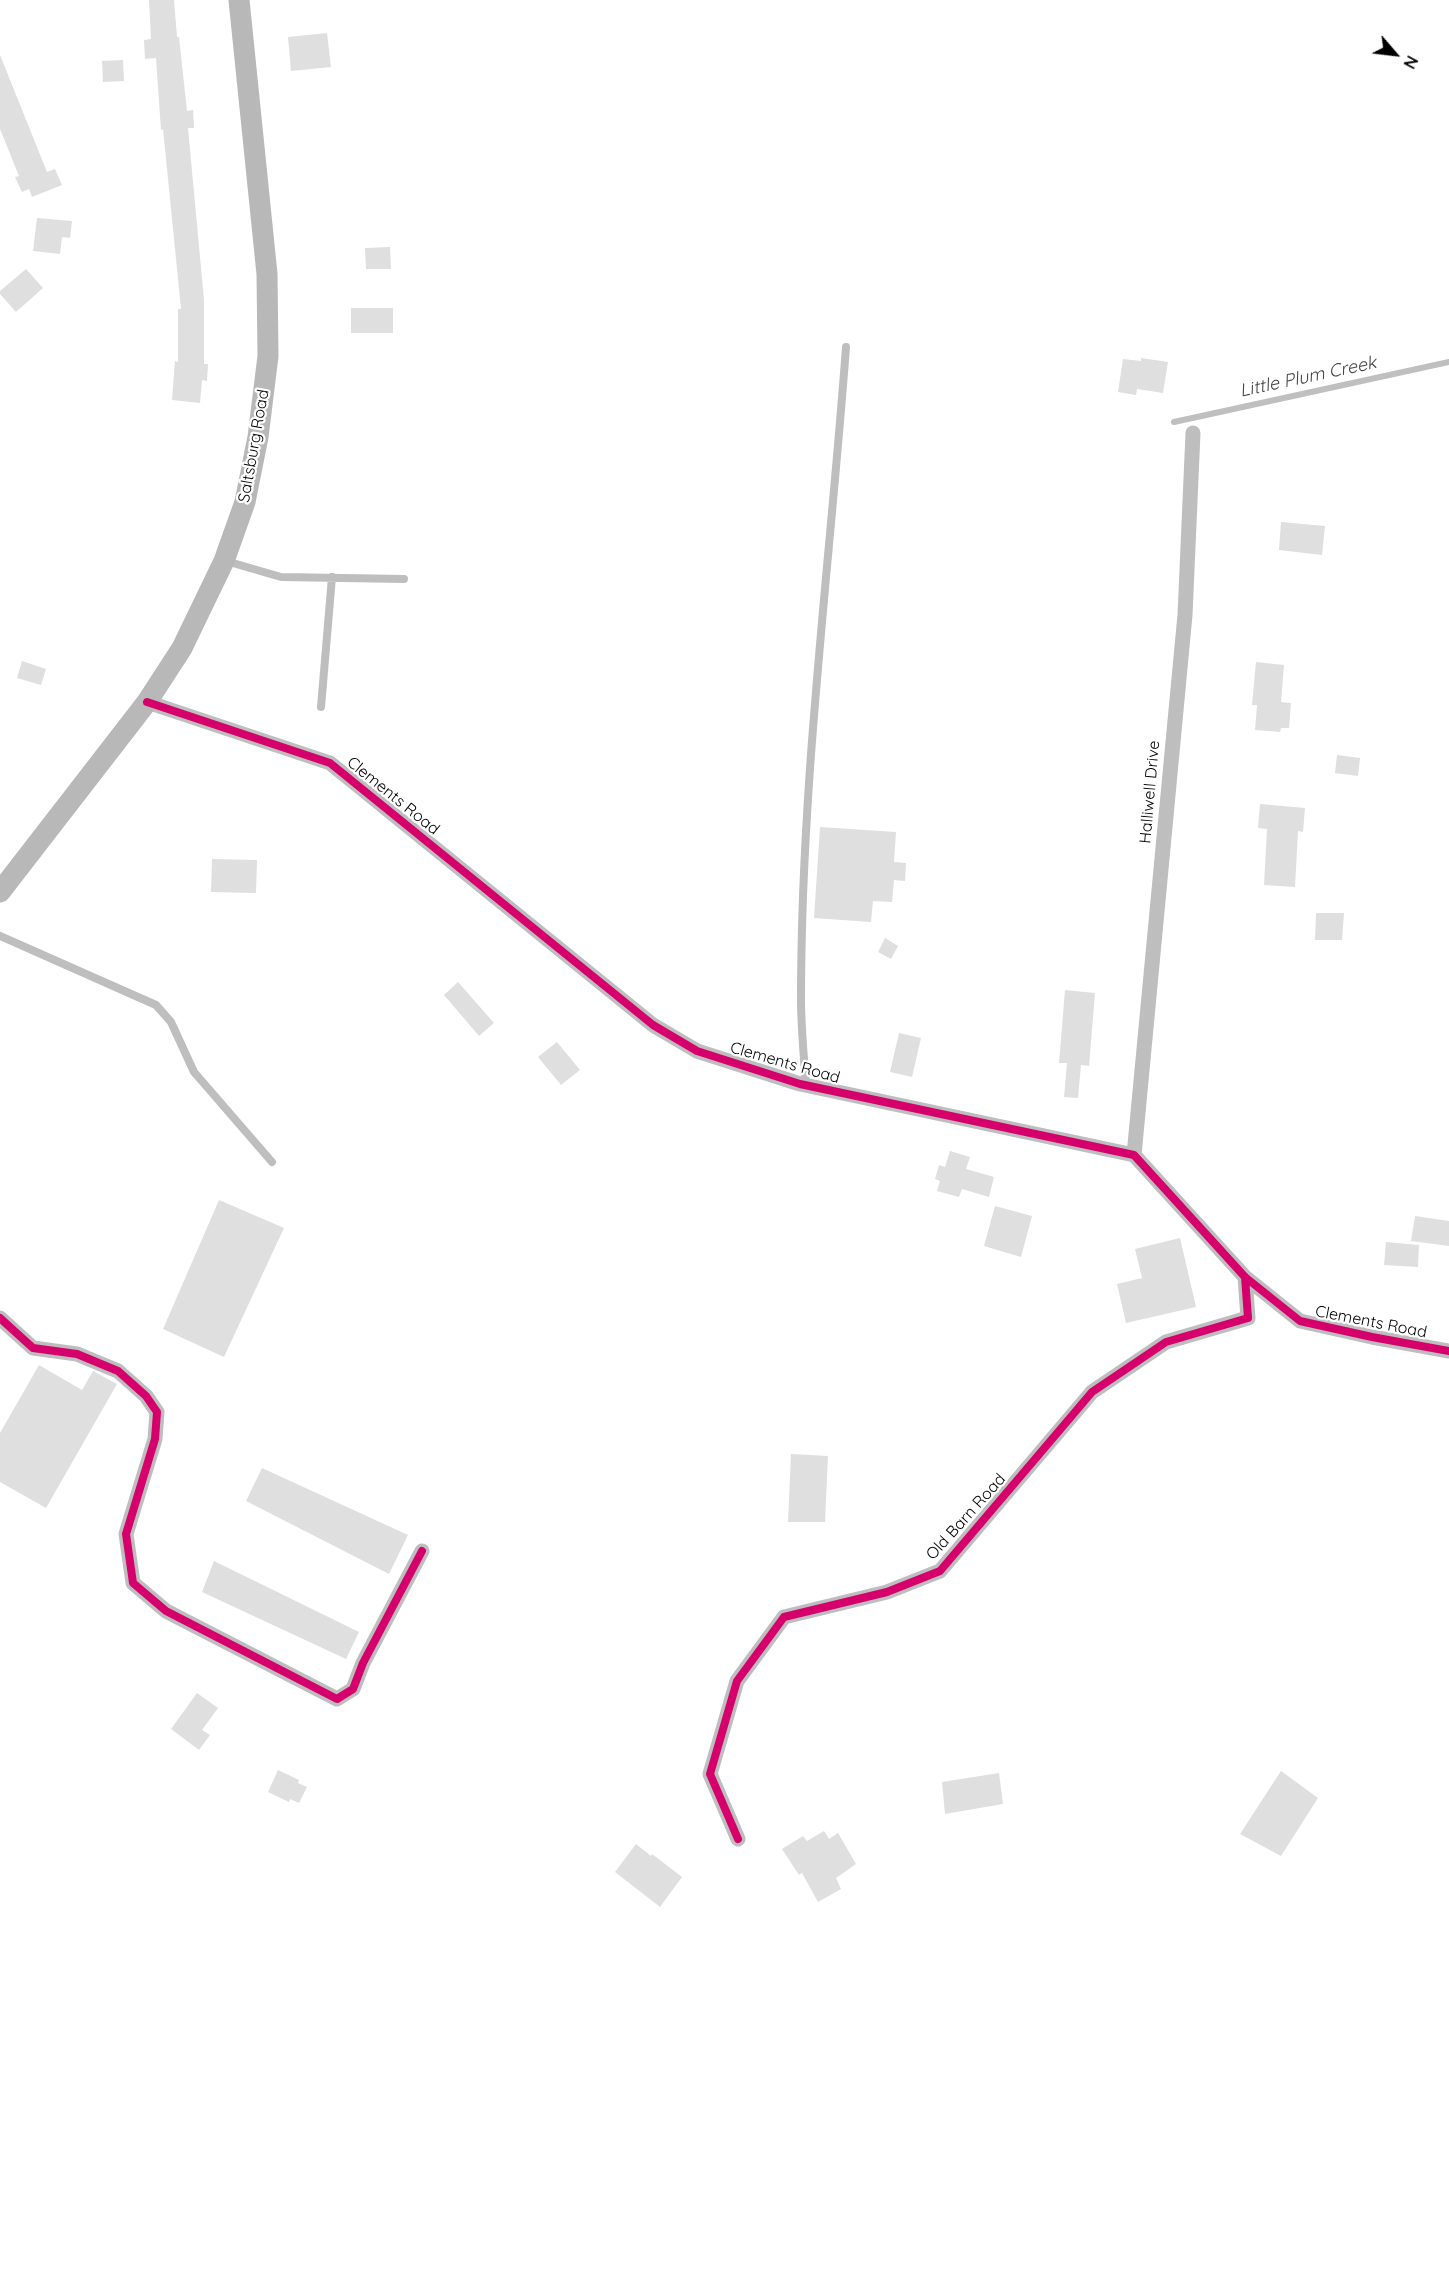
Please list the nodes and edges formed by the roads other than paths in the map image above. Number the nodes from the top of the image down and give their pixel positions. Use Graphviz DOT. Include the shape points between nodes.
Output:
graph roads {
  1 [pos="239,0"];
  2 [pos="846,346"];
  3 [pos="1193,433"];
  4 [pos="224,561"];
  5 [pos="332,577"];
  6 [pos="404,579"];
  7 [pos="147,702"];
  8 [pos="321,706"];
  9 [pos="0,891"];
  10 [pos="0,936"];
  11 [pos="806,1085"];
  12 [pos="1134,1155"];
  13 [pos="272,1162"];
  14 [pos="1245,1277"];
  15 [pos="0,1318"];
  16 [pos="1449,1351"];
  17 [pos="422,1551"];
  18 [pos="738,1839"];
  1 -- 4 [label="main road, Saltsburg Road" via="267,274 268,356 245,502"];
  2 -- 11 [label="lane" via="805,858 801,1001"];
  3 -- 12 [label="street, Halliwell Drive" via="1185,615"];
  4 -- 5 [label="lane" via="281,577"];
  4 -- 7 [label="main road, Saltsburg Road" via="182,648"];
  5 -- 6 [label="lane"];
  5 -- 8 [label="lane"];
  7 -- 9 [label="main road, Saltsburg Road"];
  7 -- 11 [label="street, Clements Road" via="330,763 653,1025 698,1051"];
  10 -- 13 [label="lane" via="156,1005 171,1022 194,1072"];
  11 -- 12 [label="street, Clements Road"];
  12 -- 14 [label="street, Clements Road"];
  14 -- 16 [label="street, Clements Road" via="1300,1321"];
  14 -- 18 [label="street, Old Barn Road" via="1248,1318 1166,1342 1092,1392 940,1570 886,1592 784,1617 737,1682 710,1774"];
  15 -- 17 [label="street" via="33,1348 77,1354 118,1371 146,1396 157,1412 155,1439 126,1534 133,1583 166,1611 337,1699 352,1689"];
}
